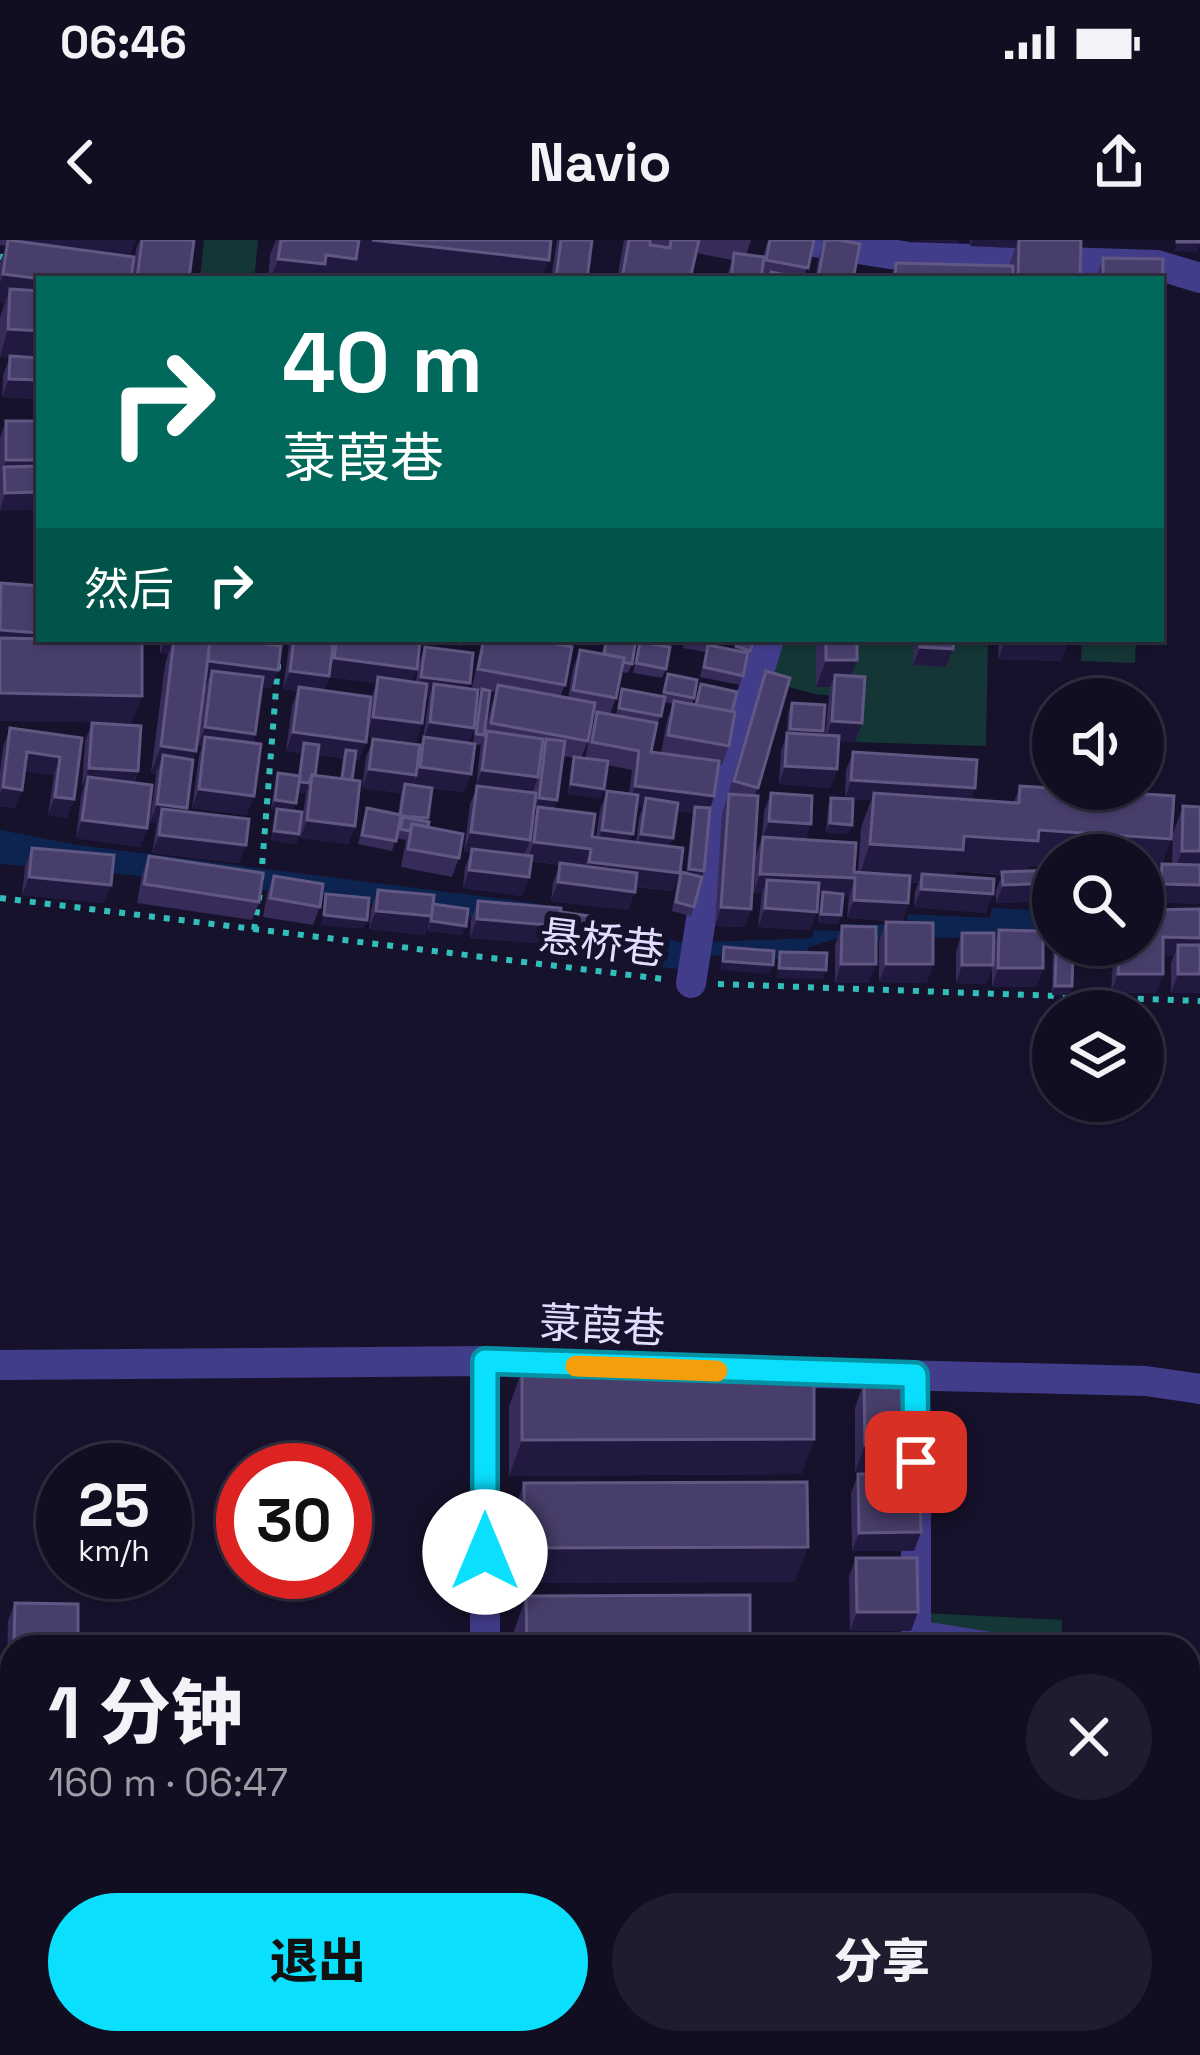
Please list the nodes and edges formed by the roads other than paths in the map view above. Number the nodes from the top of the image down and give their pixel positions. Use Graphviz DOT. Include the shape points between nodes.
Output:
graph roads {
  1 [pos="802,240"];
  2 [pos="865,257"];
  3 [pos="1200,278"];
  4 [pos="768,642"];
  5 [pos="691,978"];
  6 [pos="485,1361"];
  7 [pos="0,1365"];
  8 [pos="1200,1389"];
  9 [pos="916,1470"];
  10 [pos="485,1635"];
  11 [pos="916,1635"];
  1 -- 2 [label="street"];
  2 -- 3 [label="street" via="1156,265"];
  4 -- 5 [label="street" via="720,799"];
  6 -- 7 [label="street, 菉葭巷"];
  6 -- 8 [label="street, 菉葭巷" via="915,1387 1146,1381"];
  6 -- 10 [label="street"];
  9 -- 11 [label="street"];
}
